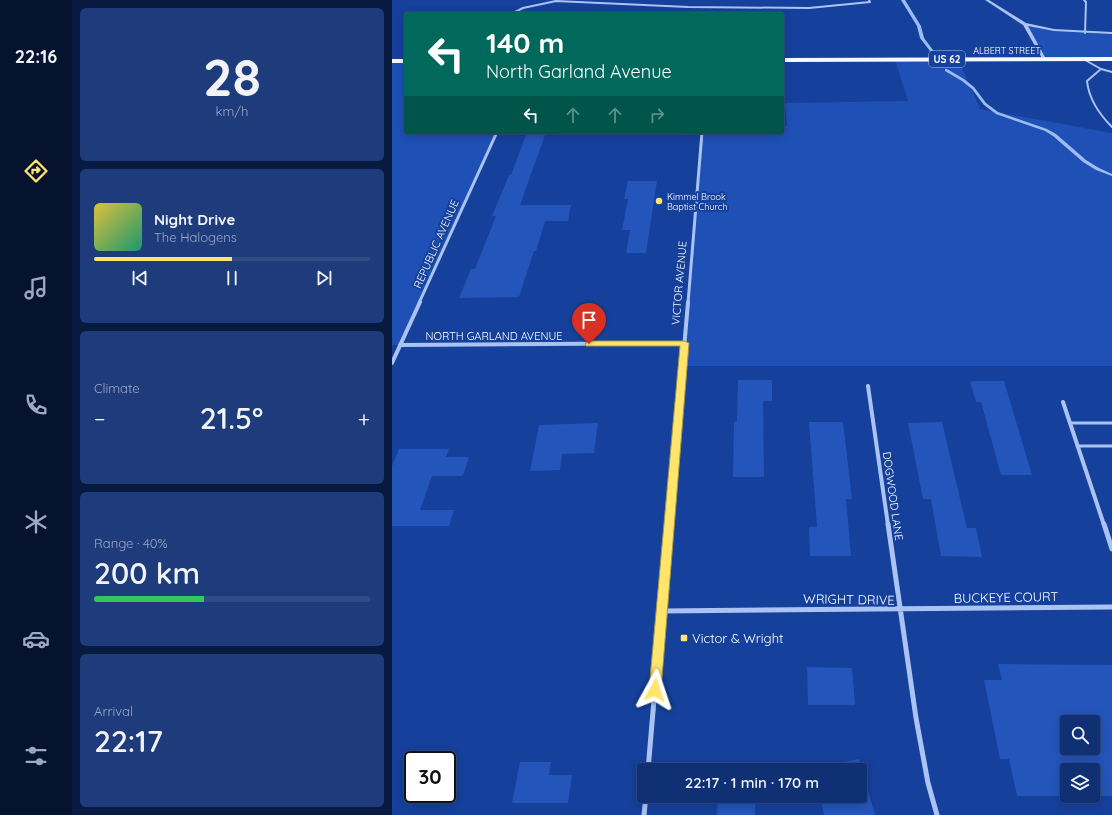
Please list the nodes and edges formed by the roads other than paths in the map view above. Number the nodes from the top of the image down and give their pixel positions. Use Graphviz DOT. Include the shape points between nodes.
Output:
graph roads {
  1 [pos="869,0"];
  2 [pos="987,0"];
  3 [pos="1084,0"];
  4 [pos="515,12"];
  5 [pos="1025,24"];
  6 [pos="1085,33"];
  7 [pos="1112,33"];
  8 [pos="1044,59"];
  9 [pos="1084,59"];
  10 [pos="1112,59"];
  11 [pos="784,60"];
  12 [pos="392,61"];
  13 [pos="404,61"];
  14 [pos="1101,69"];
  15 [pos="1112,72"];
  16 [pos="1112,127"];
  17 [pos="496,134"];
  18 [pos="702,134"];
  19 [pos="684,343"];
  20 [pos="400,345"];
  21 [pos="392,363"];
  22 [pos="868,386"];
  23 [pos="1063,402"];
  24 [pos="1070,423"];
  25 [pos="1112,423"];
  26 [pos="1077,446"];
  27 [pos="1112,446"];
  28 [pos="1112,549"];
  29 [pos="1112,607"];
  30 [pos="900,609"];
  31 [pos="663,611"];
  32 [pos="649,763"];
  33 [pos="645,803"];
  34 [pos="644,815"];
  35 [pos="937,815"];
  1 -- 4 [label="lane" via="870,2 809,8 688,7 556,1"];
  2 -- 5 [label="street"];
  3 -- 6 [label="lane"];
  5 -- 6 [label="street"];
  5 -- 8 [label="street"];
  6 -- 7 [label="street"];
  8 -- 9 [label="main road, ALBERT STREET / US 62"];
  8 -- 11 [label="main road, ALBERT STREET / US 62"];
  9 -- 10 [label="main road, ALBERT STREET / US 62"];
  9 -- 14 [label="lane"];
  12 -- 13 [label="main road"];
  14 -- 15 [label="lane"];
  14 -- 16 [label="lane" via="1087,81 1087,91 1104,120"];
  17 -- 20 [label="street, REPUBLIC AVENUE"];
  18 -- 19 [label="street, VICTOR AVENUE"];
  19 -- 20 [label="street, NORTH GARLAND AVENUE"];
  19 -- 31 [label="street, VICTOR AVENUE"];
  20 -- 21 [label="street, REPUBLIC AVENUE"];
  22 -- 30 [label="street, DOGWOOD LANE"];
  23 -- 24 [label="street"];
  24 -- 25 [label="lane"];
  24 -- 26 [label="street"];
  26 -- 27 [label="lane"];
  26 -- 28 [label="street"];
  29 -- 30 [label="street, BUCKEYE COURT"];
  30 -- 31 [label="street, WRIGHT DRIVE"];
  30 -- 35 [label="street, WRIGHT DRIVE" via="917,725"];
  31 -- 32 [label="street, VICTOR AVENUE"];
  33 -- 34 [label="street"];
}
